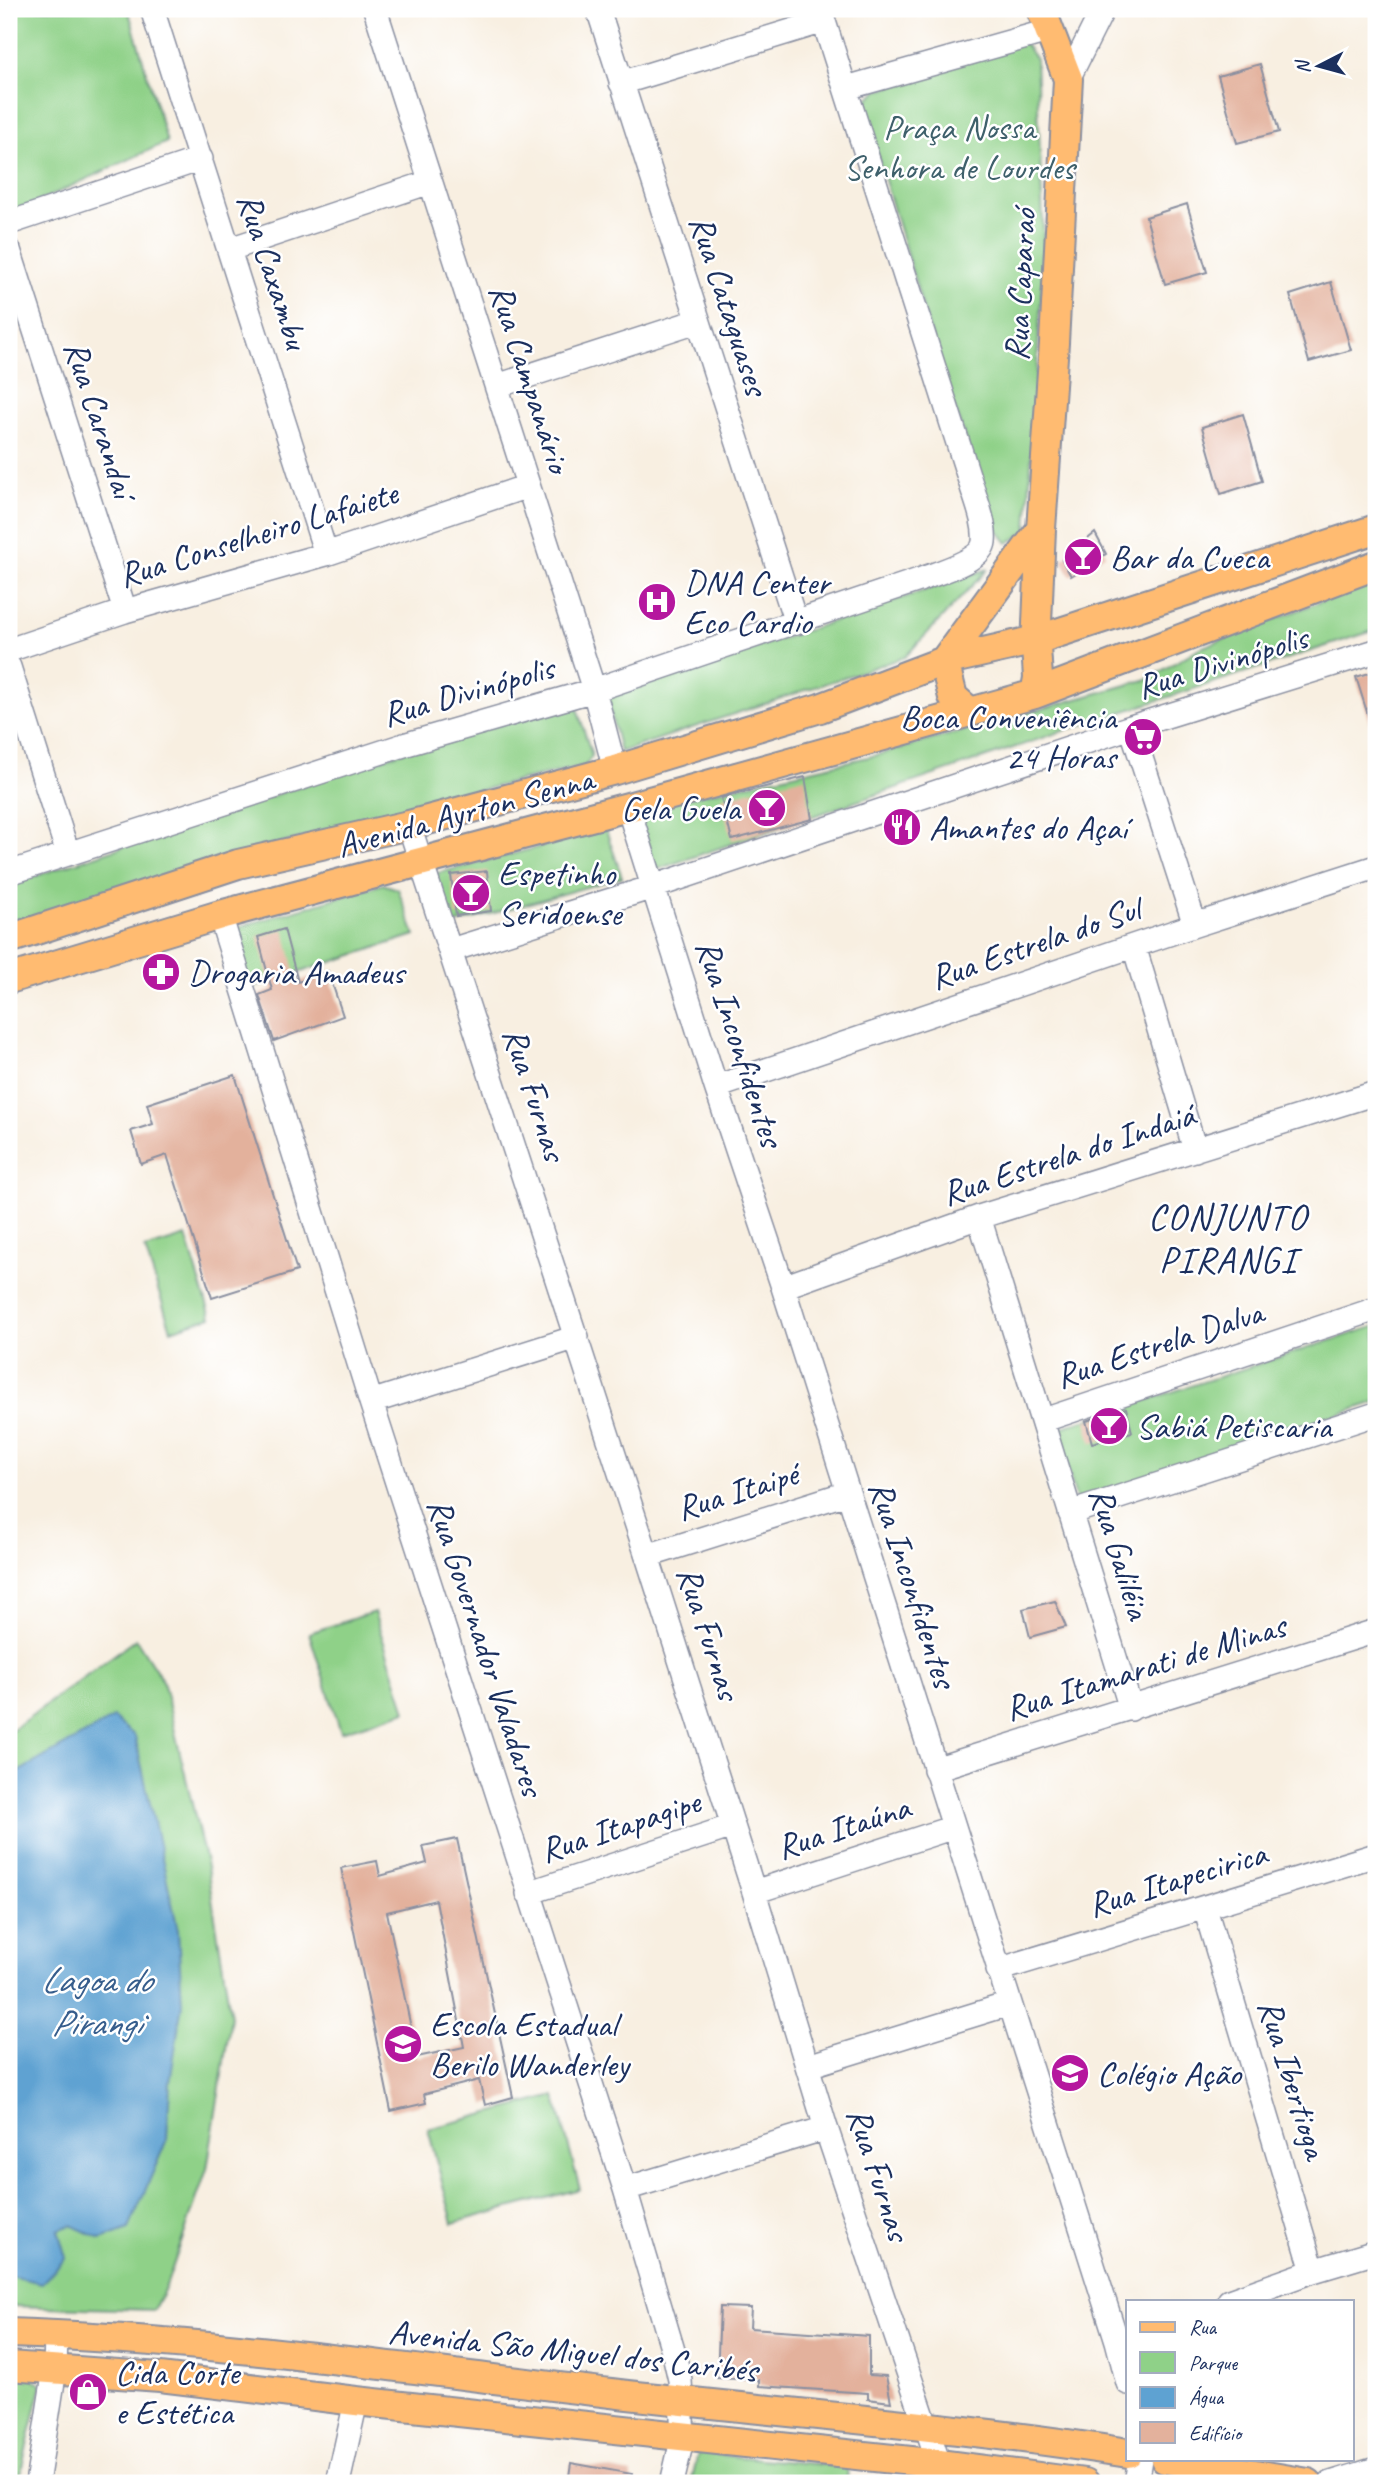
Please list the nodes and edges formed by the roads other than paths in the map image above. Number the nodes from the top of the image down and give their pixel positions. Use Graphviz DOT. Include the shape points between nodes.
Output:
graph roads {
  1 [pos="152,9"];
  2 [pos="375,9"];
  3 [pos="598,9"];
  4 [pos="1103,9"];
  5 [pos="822,15"];
  6 [pos="1045,20"];
  7 [pos="1068,79"];
  8 [pos="621,83"];
  9 [pos="846,88"];
  10 [pos="201,159"];
  11 [pos="430,182"];
  12 [pos="9,223"];
  13 [pos="9,250"];
  14 [pos="230,250"];
  15 [pos="697,321"];
  16 [pos="497,386"];
  17 [pos="528,486"];
  18 [pos="1041,529"];
  19 [pos="1376,529"];
  20 [pos="326,554"];
  21 [pos="1376,565"];
  22 [pos="125,611"];
  23 [pos="796,623"];
  24 [pos="1036,640"];
  25 [pos="9,650"];
  26 [pos="1376,651"];
  27 [pos="944,661"];
  28 [pos="9,667"];
  29 [pos="594,691"];
  30 [pos="1035,694"];
  31 [pos="970,712"];
  32 [pos="1131,727"];
  33 [pos="615,770"];
  34 [pos="628,807"];
  35 [pos="409,825"];
  36 [pos="68,854"];
  37 [pos="421,862"];
  38 [pos="1376,867"];
  39 [pos="9,873"];
  40 [pos="653,887"];
  41 [pos="220,915"];
  42 [pos="1195,925"];
  43 [pos="9,939"];
  44 [pos="1134,946"];
  45 [pos="451,950"];
  46 [pos="9,979"];
  47 [pos="716,1087"];
  48 [pos="1376,1093"];
  49 [pos="1195,1150"];
  50 [pos="979,1217"];
  51 [pos="783,1287"];
  52 [pos="1376,1309"];
  53 [pos="577,1337"];
  54 [pos="371,1402"];
  55 [pos="1376,1414"];
  56 [pos="1044,1420"];
  57 [pos="847,1493"];
  58 [pos="1070,1513"];
  59 [pos="647,1556"];
  60 [pos="1376,1631"];
  61 [pos="1131,1709"];
  62 [pos="935,1769"];
  63 [pos="733,1826"];
  64 [pos="954,1827"];
  65 [pos="1376,1855"];
  66 [pos="754,1892"];
  67 [pos="528,1893"];
  68 [pos="1205,1908"];
  69 [pos="998,1970"];
  70 [pos="1009,2004"];
  71 [pos="808,2066"];
  72 [pos="826,2128"];
  73 [pos="625,2189"];
  74 [pos="1376,2252"];
  75 [pos="1314,2271"];
  76 [pos="1232,2300"];
  77 [pos="9,2333"];
  78 [pos="56,2334"];
  79 [pos="1123,2339"];
  80 [pos="1126,2365"];
  81 [pos="9,2366"];
  82 [pos="55,2369"];
  83 [pos="356,2401"];
  84 [pos="682,2402"];
  85 [pos="927,2427"];
  86 [pos="683,2436"];
  87 [pos="1126,2453"];
  88 [pos="1140,2460"];
  89 [pos="1171,2460"];
  90 [pos="939,2464"];
  91 [pos="1376,2469"];
  92 [pos="1005,2478"];
  93 [pos="37,2483"];
  94 [pos="338,2483"];
  95 [pos="672,2483"];
  96 [pos="1085,2483"];
  97 [pos="1136,2483"];
  98 [pos="1308,2483"];
  99 [pos="1331,2483"];
  1 -- 10 [label="street, Rua Caxambu"];
  2 -- 11 [label="street, Rua Campanário"];
  3 -- 8 [label="street, Rua Cataguases"];
  4 -- 7 [label="street"];
  5 -- 8 [label="street"];
  5 -- 9 [label="street"];
  6 -- 7 [label="main road, Rua Caparaó"];
  6 -- 9 [label="street"];
  7 -- 18 [label="main road, Rua Caparaó"];
  8 -- 15 [label="street, Rua Cataguases"];
  9 -- 23 [label="street, Rua Divinópolis" via="972,487 984,543 981,552 945,570"];
  10 -- 12 [label="street"];
  10 -- 14 [label="street, Rua Caxambu"];
  11 -- 14 [label="street"];
  11 -- 16 [label="street, Rua Campanário"];
  13 -- 22 [label="street, Rua Carandaí"];
  14 -- 20 [label="street, Rua Caxambu"];
  15 -- 16 [label="street"];
  15 -- 23 [label="street, Rua Cataguases"];
  16 -- 17 [label="street, Rua Campanário"];
  17 -- 20 [label="street, Rua Conselheiro Lafaiete"];
  17 -- 29 [label="street, Rua Campanário"];
  18 -- 24 [label="main road, Rua Caparaó"];
  18 -- 27 [label="main road"];
  19 -- 24 [label="main road, Avenida Ayrton Senna"];
  20 -- 22 [label="street, Rua Conselheiro Lafaiete"];
  21 -- 30 [label="main road, Avenida Ayrton Senna"];
  22 -- 25 [label="street, Rua Conselheiro Lafaiete"];
  23 -- 29 [label="street, Rua Divinópolis"];
  24 -- 27 [label="main road, Avenida Ayrton Senna"];
  24 -- 30 [label="main road, Rua Caparaó"];
  26 -- 32 [label="street, Rua Divinópolis"];
  27 -- 31 [label="main road" via="953,696"];
  27 -- 33 [label="main road, Avenida Ayrton Senna" via="820,708"];
  28 -- 36 [label="street"];
  29 -- 33 [label="street, Rua Campanário"];
  29 -- 36 [label="street, Rua Divinópolis" via="407,744"];
  30 -- 31 [label="main road, Avenida Ayrton Senna"];
  31 -- 34 [label="main road, Avenida Ayrton Senna"];
  32 -- 40 [label="street, Rua Divinópolis"];
  32 -- 42 [label="street"];
  33 -- 35 [label="main road, Avenida Ayrton Senna"];
  34 -- 37 [label="main road, Avenida Ayrton Senna"];
  34 -- 40 [label="street, Rua Inconfidentes"];
  35 -- 37 [label="street, Rua Furnas"];
  35 -- 43 [label="main road, Avenida Ayrton Senna" via="238,864"];
  36 -- 39 [label="street, Rua Divinópolis"];
  37 -- 41 [label="main road, Avenida Ayrton Senna"];
  37 -- 45 [label="street, Rua Furnas"];
  38 -- 42 [label="street, Rua Estrela do Sul"];
  40 -- 45 [label="street, Rua Divinópolis"];
  40 -- 47 [label="street, Rua Inconfidentes"];
  41 -- 46 [label="main road, Avenida Ayrton Senna"];
  41 -- 54 [label="street, Rua Governador Valadares"];
  42 -- 44 [label="street, Rua Estrela do Sul"];
  44 -- 47 [label="street, Rua Estrela do Sul"];
  44 -- 49 [label="street"];
  45 -- 53 [label="street, Rua Furnas"];
  47 -- 51 [label="street, Rua Inconfidentes"];
  48 -- 49 [label="street, Rua Estrela do Indaiá"];
  49 -- 50 [label="street, Rua Estrela do Indaiá"];
  50 -- 51 [label="street, Rua Estrela do Indaiá"];
  50 -- 56 [label="street, Rua Galiléia"];
  51 -- 57 [label="street, Rua Inconfidentes"];
  52 -- 56 [label="street, Rua Estrela Dalva"];
  53 -- 54 [label="street"];
  53 -- 59 [label="street, Rua Furnas"];
  54 -- 67 [label="street, Rua Governador Valadares"];
  55 -- 58 [label="street"];
  56 -- 58 [label="street, Rua Galiléia"];
  57 -- 59 [label="street, Rua Itaipé"];
  57 -- 62 [label="street, Rua Inconfidentes"];
  58 -- 61 [label="street, Rua Galiléia"];
  59 -- 63 [label="street, Rua Furnas"];
  60 -- 61 [label="street, Rua Itamarati de Minas"];
  61 -- 62 [label="street, Rua Itamarati de Minas"];
  62 -- 64 [label="street, Rua Inconfidentes"];
  63 -- 66 [label="street, Rua Furnas"];
  63 -- 67 [label="street, Rua Itapagipe"];
  64 -- 66 [label="street, Rua Itaúna"];
  64 -- 69 [label="street, Rua Inconfidentes"];
  65 -- 68 [label="street, Rua Itapecirica"];
  66 -- 71 [label="street, Rua Furnas"];
  67 -- 73 [label="street, Rua Governador Valadares"];
  68 -- 69 [label="street, Rua Itapecirica"];
  68 -- 75 [label="street, Rua Ibertioga"];
  69 -- 70 [label="street, Rua Inconfidentes"];
  70 -- 71 [label="street"];
  70 -- 79 [label="street, Rua Inconfidentes"];
  71 -- 72 [label="street, Rua Furnas"];
  72 -- 73 [label="street"];
  72 -- 85 [label="street, Rua Furnas"];
  73 -- 84 [label="street, Rua Governador Valadares" via="674,2354"];
  74 -- 75 [label="street"];
  75 -- 76 [label="street"];
  77 -- 78 [label="main road, Avenida São Miguel dos Caribés"];
  78 -- 82 [label="street"];
  78 -- 84 [label="main road, Avenida São Miguel dos Caribés" via="161,2341"];
  79 -- 80 [label="street, Rua Inconfidentes"];
  81 -- 82 [label="main road, Avenida São Miguel dos Caribés"];
  82 -- 83 [label="main road, Avenida São Miguel dos Caribés"];
  82 -- 93 [label="street"];
  83 -- 86 [label="main road, Avenida São Miguel dos Caribés"];
  83 -- 94 [label="street"];
  84 -- 85 [label="main road, Avenida São Miguel dos Caribés"];
  84 -- 86 [label="street, Rua Governador Valadares"];
  85 -- 87 [label="main road, Avenida São Miguel dos Caribés"];
  85 -- 90 [label="street, Rua Furnas"];
  86 -- 90 [label="main road, Avenida São Miguel dos Caribés"];
  86 -- 95 [label="street, Rua Governador Valadares"];
  88 -- 97 [label="street"];
  89 -- 98 [label="main road"];
  90 -- 92 [label="main road, Avenida São Miguel dos Caribés"];
  91 -- 99 [label="street"];
  92 -- 96 [label="main road, Avenida São Miguel dos Caribés"];
}
